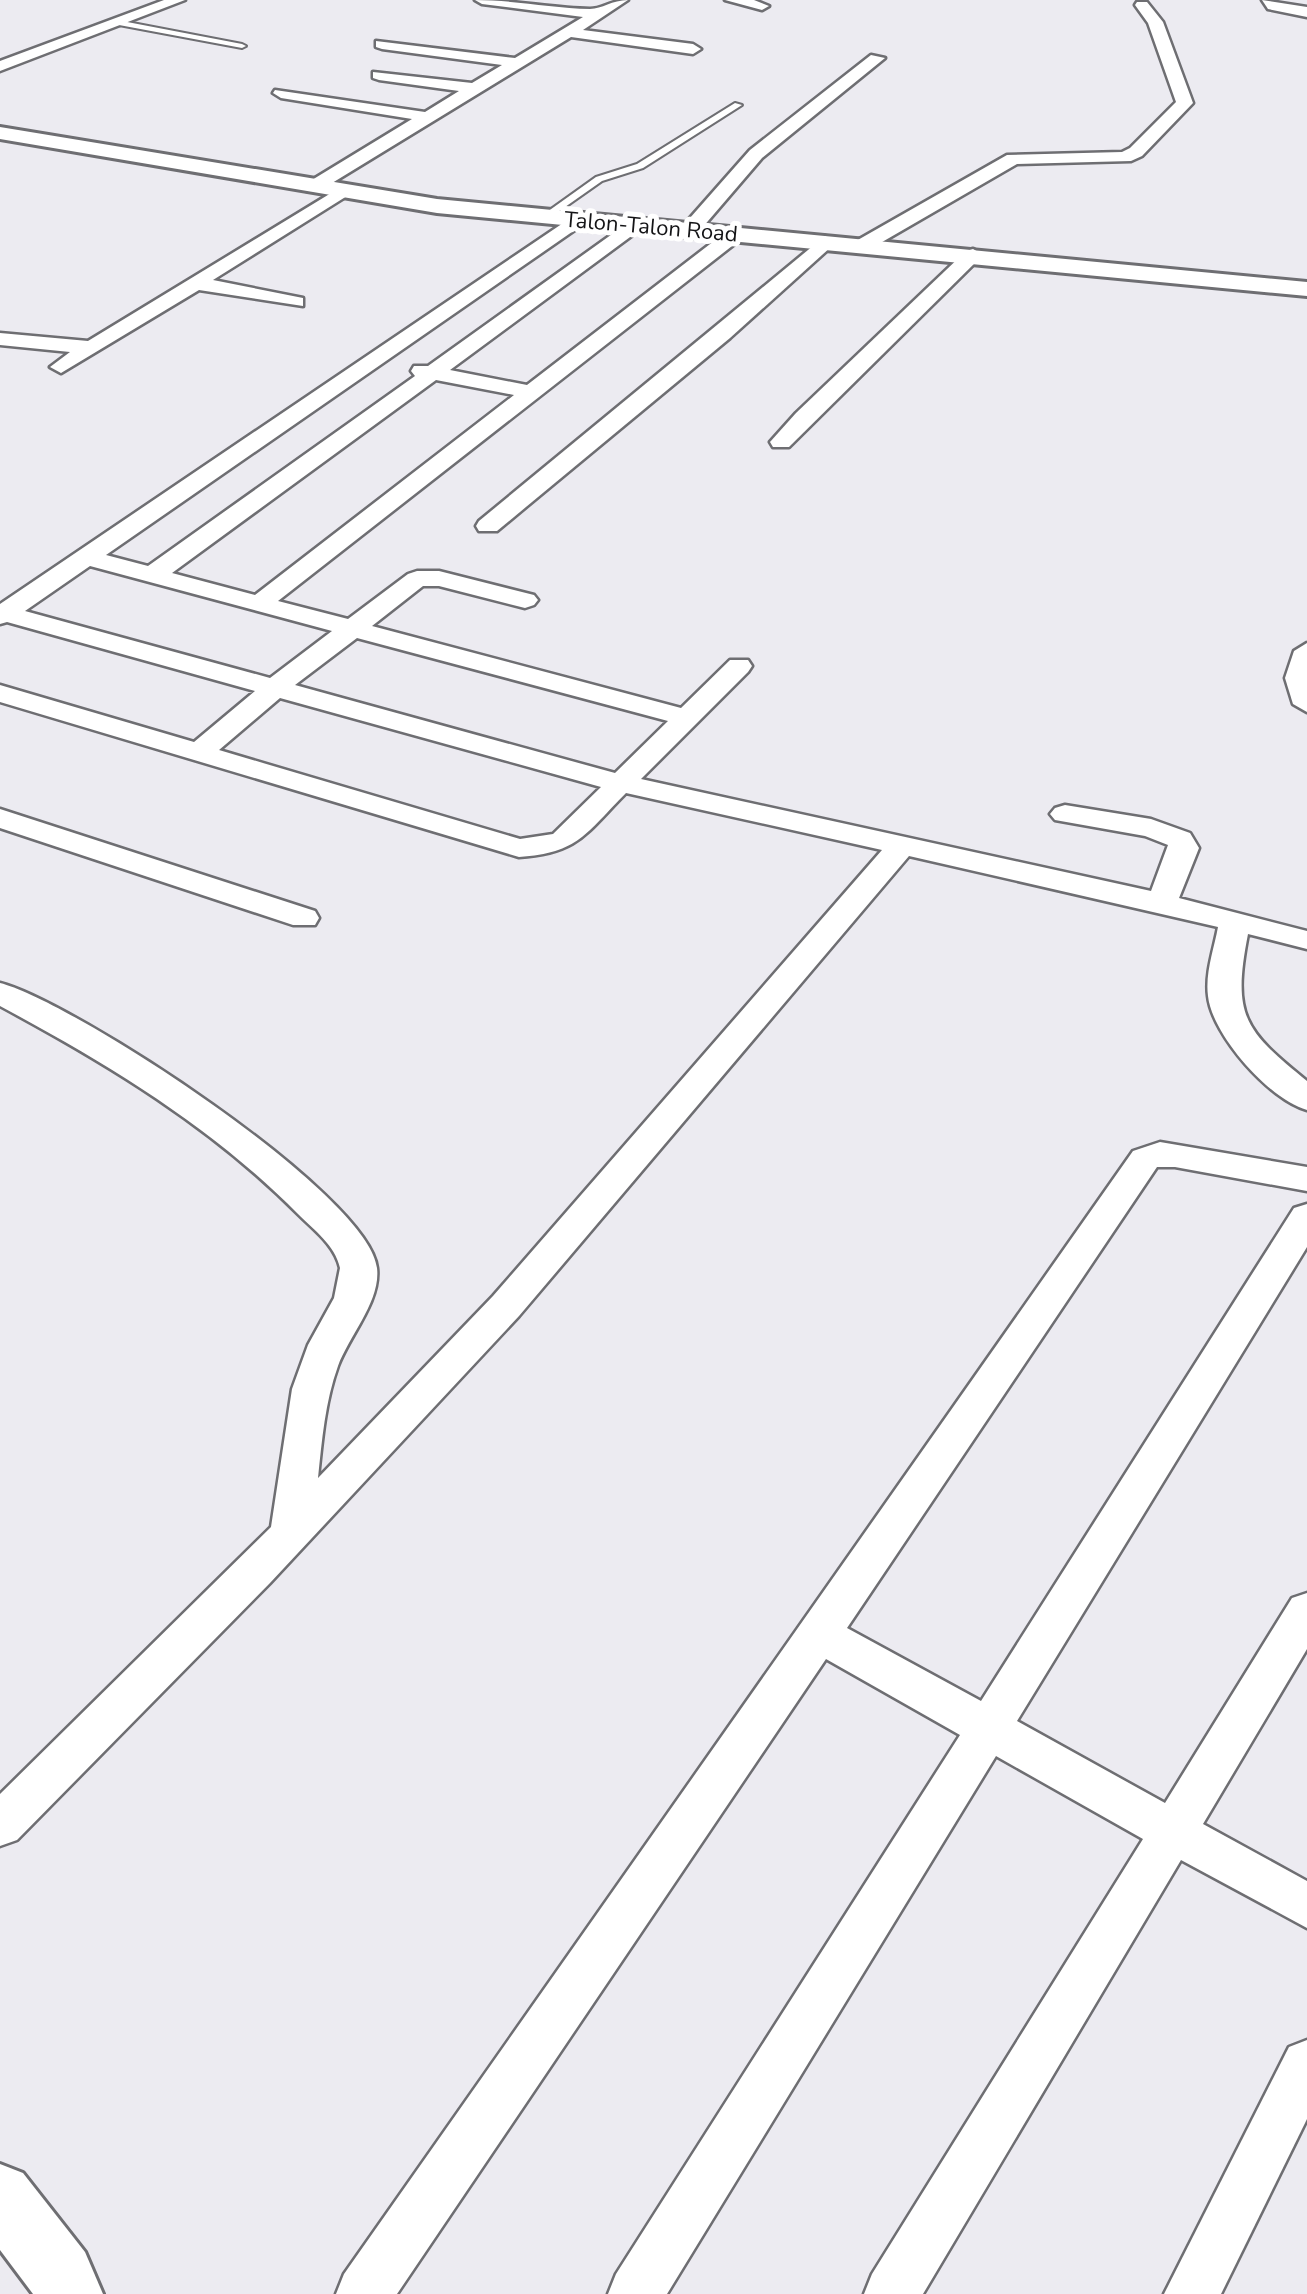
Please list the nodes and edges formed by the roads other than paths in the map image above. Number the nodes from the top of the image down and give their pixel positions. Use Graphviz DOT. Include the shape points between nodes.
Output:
graph roads {
  1 [pos="178,0"];
  2 [pos="482,0"];
  3 [pos="620,0"];
  4 [pos="732,0"];
  5 [pos="1269,0"];
  6 [pos="1142,5"];
  7 [pos="762,6"];
  8 [pos="1307,12"];
  9 [pos="596,14"];
  10 [pos="122,22"];
  11 [pos="567,32"];
  12 [pos="382,44"];
  13 [pos="242,46"];
  14 [pos="693,49"];
  15 [pos="878,58"];
  16 [pos="518,63"];
  17 [pos="0,66"];
  18 [pos="379,75"];
  19 [pos="477,89"];
  20 [pos="282,93"];
  21 [pos="738,105"];
  22 [pos="428,117"];
  23 [pos="367,126"];
  24 [pos="402,132"];
  25 [pos="0,134"];
  26 [pos="312,188"];
  27 [pos="341,192"];
  28 [pos="544,218"];
  29 [pos="575,221"];
  30 [pos="636,226"];
  31 [pos="689,231"];
  32 [pos="734,235"];
  33 [pos="825,242"];
  34 [pos="862,245"];
  35 [pos="972,255"];
  36 [pos="195,283"];
  37 [pos="1307,289"];
  38 [pos="295,303"];
  39 [pos="0,339"];
  40 [pos="93,348"];
  41 [pos="377,361"];
  42 [pos="62,366"];
  43 [pos="432,373"];
  44 [pos="531,392"];
  45 [pos="782,442"];
  46 [pos="488,526"];
  47 [pos="88,558"];
  48 [pos="154,574"];
  49 [pos="525,600"];
  50 [pos="261,602"];
  51 [pos="2,614"];
  52 [pos="354,630"];
  53 [pos="1307,651"];
  54 [pos="738,666"];
  55 [pos="277,686"];
  56 [pos="0,693"];
  57 [pos="1307,704"];
  58 [pos="688,718"];
  59 [pos="202,750"];
  60 [pos="622,784"];
  61 [pos="1066,814"];
  62 [pos="0,818"];
  63 [pos="900,848"];
  64 [pos="1162,903"];
  65 [pos="304,918"];
  66 [pos="1234,922"];
  67 [pos="1307,940"];
  68 [pos="0,993"];
  69 [pos="1307,1098"];
  70 [pos="1307,1179"];
  71 [pos="1307,1217"];
  72 [pos="292,1532"];
  73 [pos="1307,1611"];
  74 [pos="818,1632"];
  75 [pos="988,1727"];
  76 [pos="0,1825"];
  77 [pos="1173,1830"];
  78 [pos="1307,1906"];
  79 [pos="1307,2065"];
  80 [pos="0,2196"];
  81 [pos="68,2294"];
  82 [pos="364,2294"];
  83 [pos="636,2294"];
  84 [pos="892,2294"];
  85 [pos="1192,2294"];
  1 -- 10 [label="street"];
  2 -- 9 [label="street"];
  3 -- 9 [label="street"];
  4 -- 7 [label="street"];
  5 -- 8 [label="street"];
  6 -- 34 [label="street" via="1155,22 1185,103 1136,152 1116,159 1038,156 998,164"];
  9 -- 11 [label="street"];
  10 -- 13 [label="lane"];
  10 -- 17 [label="street"];
  11 -- 14 [label="street"];
  11 -- 16 [label="street"];
  12 -- 16 [label="street"];
  15 -- 31 [label="street" via="756,154"];
  16 -- 19 [label="street"];
  18 -- 19 [label="street"];
  19 -- 22 [label="street"];
  20 -- 22 [label="street"];
  21 -- 28 [label="lane" via="640,166 599,178"];
  22 -- 24 [label="street"];
  23 -- 24 [label="street"];
  24 -- 26 [label="street"];
  25 -- 26 [label="street, Talon-Talon Road"];
  26 -- 27 [label="street, Talon-Talon Road"];
  27 -- 28 [label="street, Talon-Talon Road"];
  27 -- 36 [label="street"];
  28 -- 29 [label="street, Talon-Talon Road"];
  29 -- 30 [label="street, Talon-Talon Road"];
  29 -- 41 [label="street"];
  30 -- 31 [label="street, Talon-Talon Road"];
  30 -- 43 [label="street"];
  31 -- 32 [label="street, Talon-Talon Road"];
  32 -- 33 [label="street, Talon-Talon Road"];
  32 -- 44 [label="street"];
  33 -- 34 [label="street, Talon-Talon Road"];
  33 -- 46 [label="street"];
  34 -- 35 [label="street, Talon-Talon Road"];
  35 -- 37 [label="street, Talon-Talon Road"];
  35 -- 45 [label="street"];
  36 -- 38 [label="street"];
  36 -- 40 [label="street"];
  39 -- 40 [label="street"];
  40 -- 42 [label="street"];
  41 -- 43 [label="street"];
  41 -- 47 [label="street"];
  43 -- 44 [label="street"];
  43 -- 48 [label="street"];
  44 -- 50 [label="street"];
  47 -- 48 [label="street"];
  47 -- 51 [label="street"];
  48 -- 50 [label="street"];
  49 -- 52 [label="street" via="439,578 417,579"];
  50 -- 52 [label="street"];
  51 -- 55 [label="street"];
  52 -- 55 [label="street"];
  52 -- 58 [label="street"];
  53 -- 57 [label="street" via="1298,689"];
  54 -- 58 [label="street"];
  55 -- 59 [label="street"];
  55 -- 60 [label="street"];
  56 -- 59 [label="street"];
  58 -- 60 [label="street"];
  59 -- 60 [label="street" via="520,848 563,840"];
  60 -- 63 [label="street"];
  61 -- 64 [label="street" via="1180,839 1184,848"];
  62 -- 65 [label="street"];
  63 -- 64 [label="street"];
  63 -- 72 [label="street" via="506,1306"];
  64 -- 66 [label="street"];
  66 -- 67 [label="street"];
  66 -- 69 [label="street" via="1223,998 1231,1021"];
  68 -- 72 [label="street" via="198,1110 292,1184 347,1242 359,1267 309,1399"];
  70 -- 74 [label="street" via="1175,1155 1145,1160"];
  71 -- 75 [label="street"];
  72 -- 76 [label="street"];
  73 -- 77 [label="street"];
  74 -- 75 [label="street"];
  74 -- 82 [label="street"];
  75 -- 77 [label="street"];
  75 -- 83 [label="street"];
  77 -- 78 [label="street"];
  77 -- 84 [label="street"];
  79 -- 85 [label="street"];
  80 -- 81 [label="street"];
}
